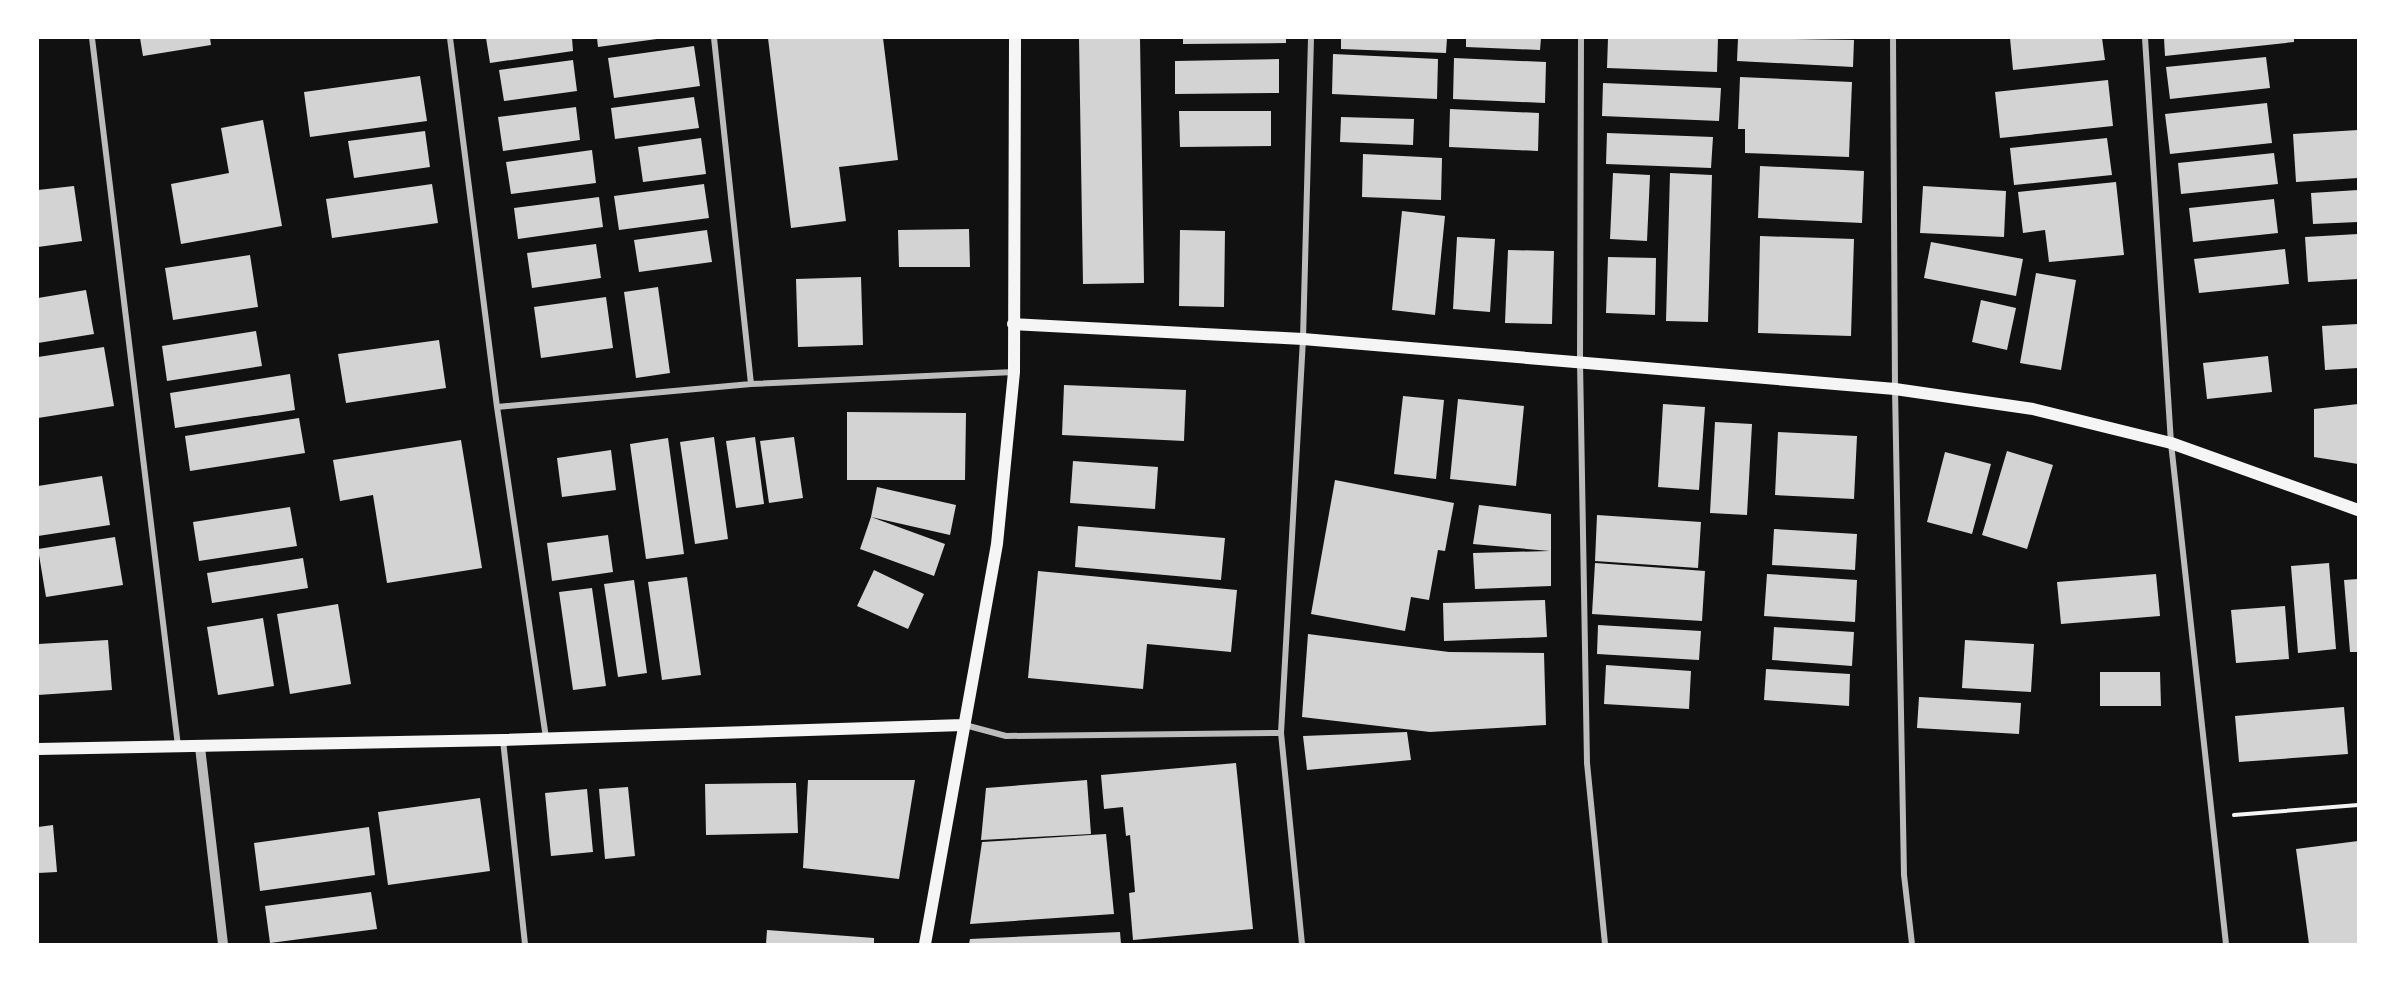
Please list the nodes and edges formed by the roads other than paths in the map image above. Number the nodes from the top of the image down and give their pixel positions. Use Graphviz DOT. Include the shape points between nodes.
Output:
graph roads {
  1 [pos="92,38"];
  2 [pos="450,38"];
  3 [pos="714,38"];
  4 [pos="1015,38"];
  5 [pos="1311,38"];
  6 [pos="1581,38"];
  7 [pos="1893,38"];
  8 [pos="2145,38"];
  9 [pos="1013,324"];
  10 [pos="1303,339"];
  11 [pos="1580,362"];
  12 [pos="1014,372"];
  13 [pos="751,384"];
  14 [pos="1895,389"];
  15 [pos="497,407"];
  16 [pos="2171,443"];
  17 [pos="2358,510"];
  18 [pos="963,724"];
  19 [pos="1281,733"];
  20 [pos="546,738"];
  21 [pos="503,740"];
  22 [pos="178,747"];
  23 [pos="200,747"];
  24 [pos="38,749"];
  25 [pos="223,945"];
  26 [pos="525,945"];
  27 [pos="925,945"];
  28 [pos="1302,945"];
  29 [pos="1605,945"];
  30 [pos="1912,945"];
  31 [pos="2226,945"];
  1 -- 22 [label="street"];
  2 -- 15 [label="street"];
  3 -- 13 [label="street"];
  4 -- 9 [label="main road"];
  5 -- 10 [label="street"];
  6 -- 11 [label="street"];
  7 -- 14 [label="street"];
  8 -- 16 [label="street"];
  9 -- 10 [label="main road"];
  9 -- 12 [label="main road"];
  10 -- 11 [label="main road"];
  10 -- 19 [label="street"];
  11 -- 14 [label="main road"];
  11 -- 29 [label="street" via="1587,764"];
  12 -- 13 [label="street"];
  12 -- 18 [label="main road" via="997,544"];
  13 -- 15 [label="street"];
  14 -- 16 [label="main road" via="2034,409"];
  14 -- 30 [label="street" via="1904,875"];
  15 -- 20 [label="street"];
  16 -- 17 [label="main road"];
  16 -- 31 [label="street"];
  18 -- 19 [label="street" via="1006,736"];
  18 -- 20 [label="main road"];
  18 -- 27 [label="main road"];
  19 -- 28 [label="street"];
  20 -- 21 [label="main road"];
  21 -- 23 [label="main road"];
  21 -- 26 [label="street"];
  22 -- 23 [label="main road"];
  22 -- 24 [label="main road"];
  23 -- 25 [label="street"];
}
